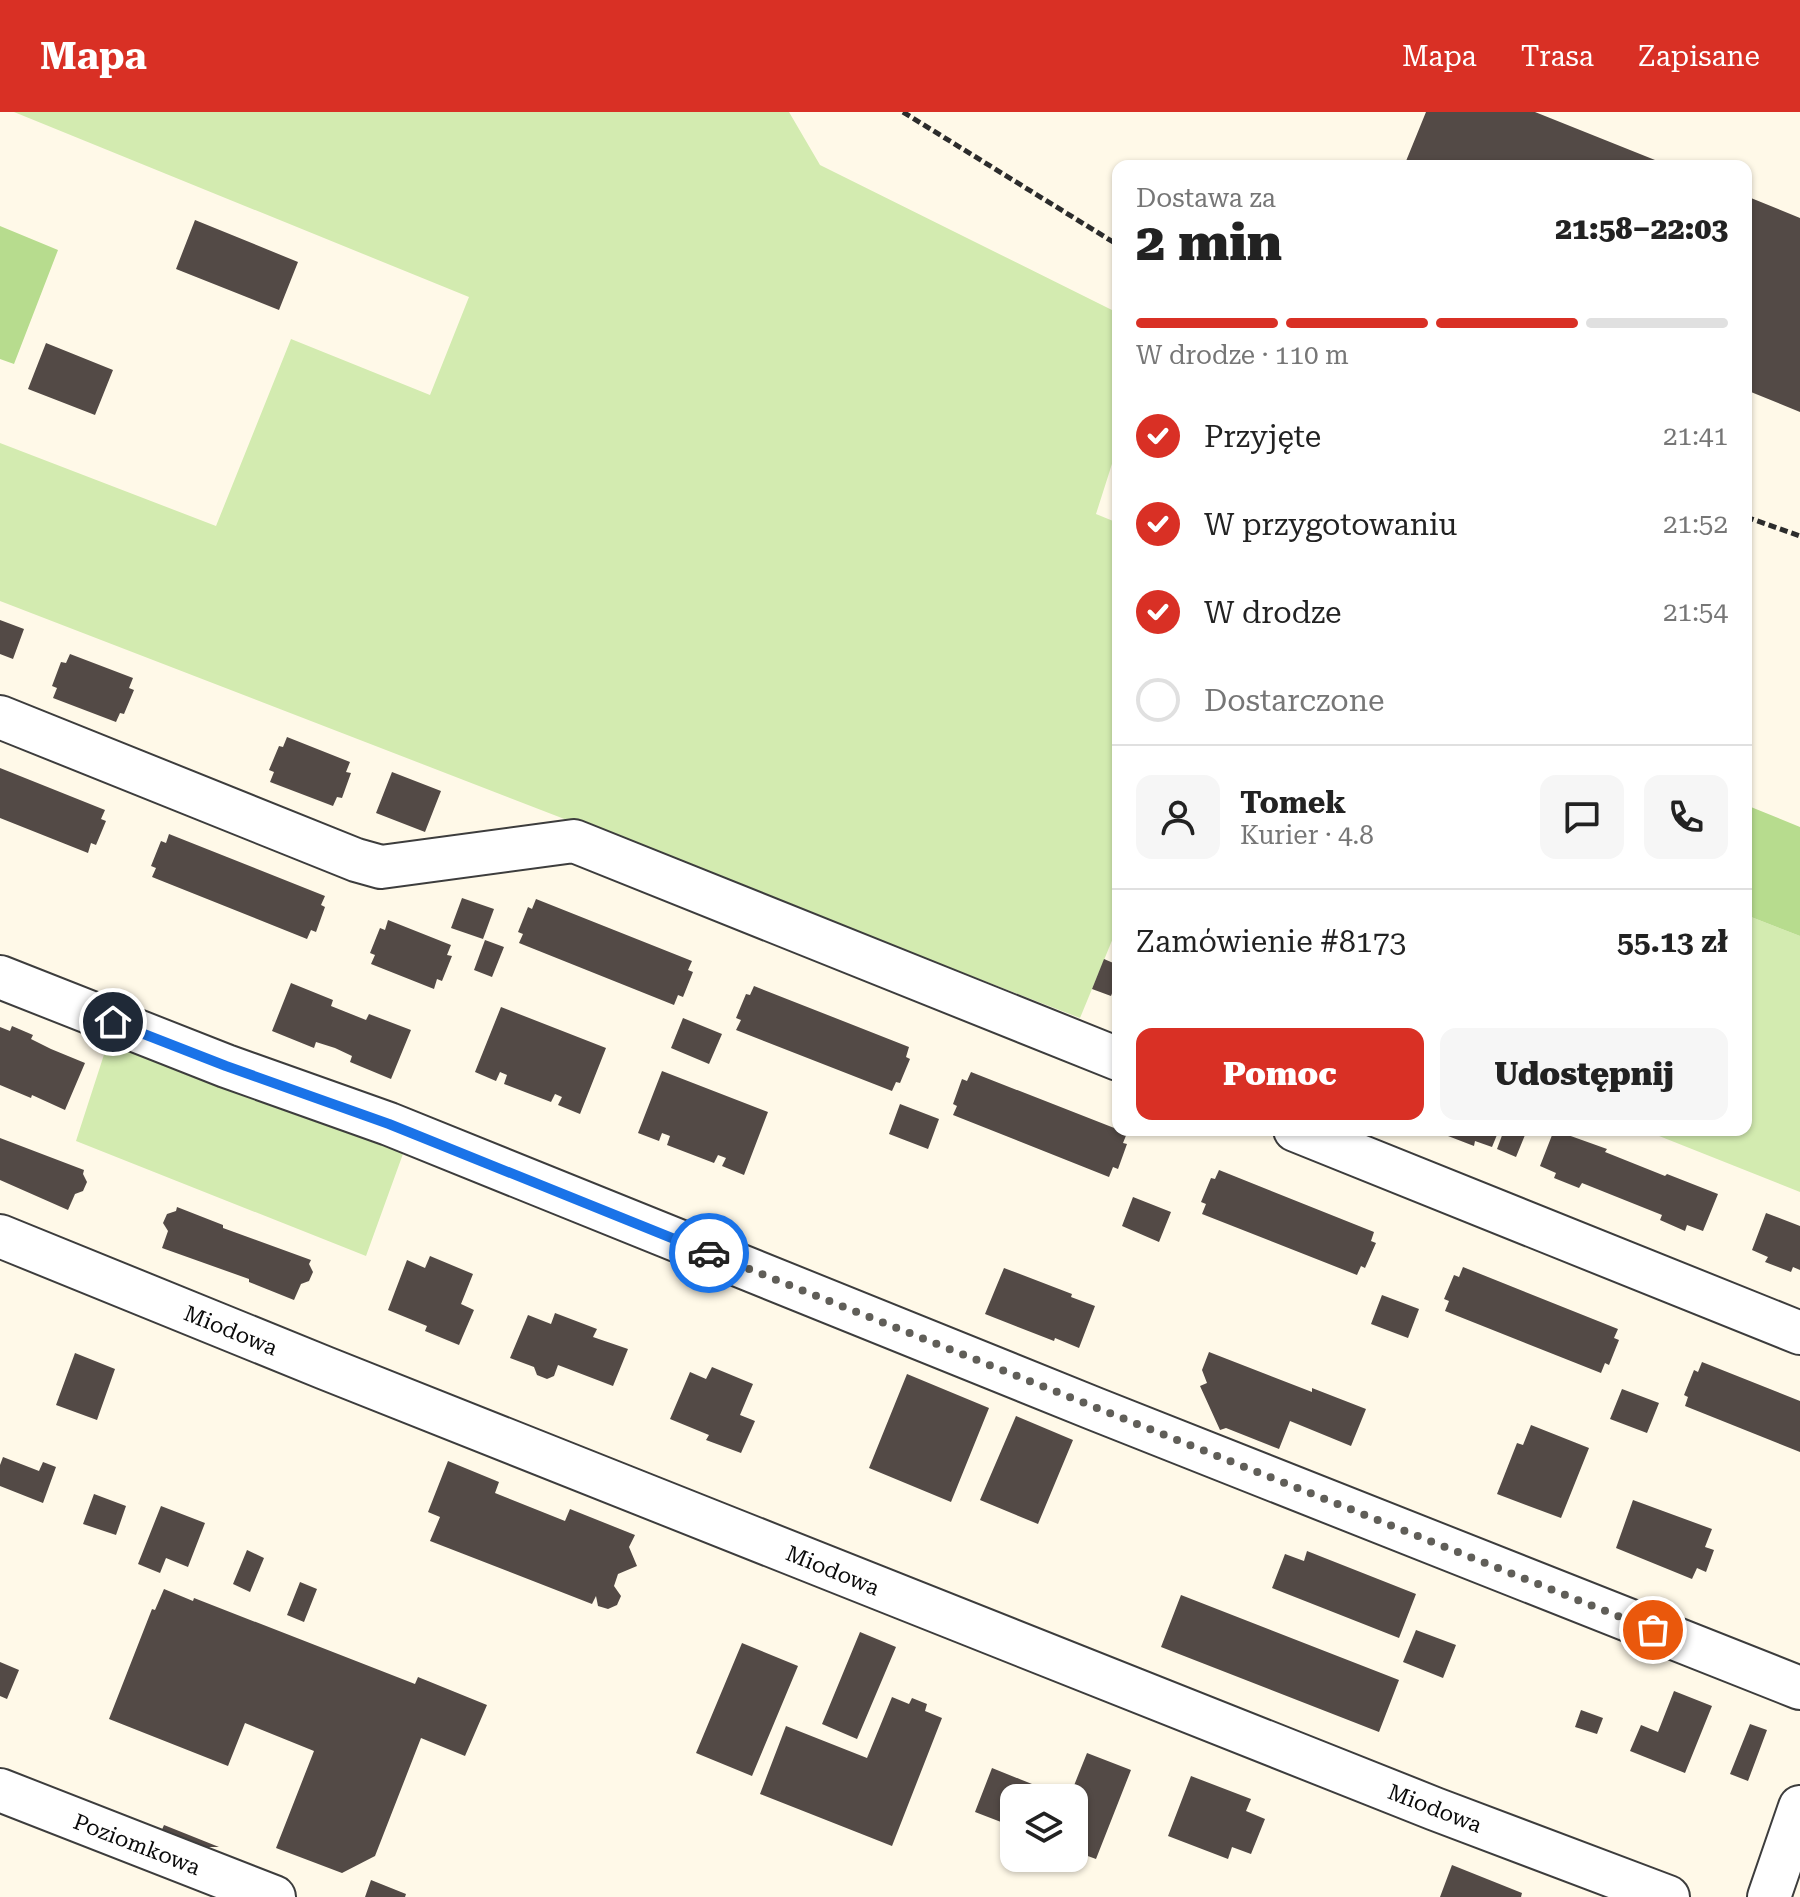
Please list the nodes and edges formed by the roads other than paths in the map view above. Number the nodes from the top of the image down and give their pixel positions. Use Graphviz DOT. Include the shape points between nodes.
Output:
graph roads {
  1 [pos="0,717"];
  2 [pos="0,977"];
  3 [pos="1112,1057"];
  4 [pos="1310,1136"];
  5 [pos="0,1236"];
  6 [pos="1800,1333"];
  7 [pos="1800,1688"];
  8 [pos="0,1790"];
  9 [pos="1800,1807"];
  10 [pos="274,1897"];
  11 [pos="1668,1897"];
  12 [pos="1769,1897"];
  1 -- 3 [label="street" via="381,867 574,841"];
  2 -- 7 [label="street" via="404,1130"];
  4 -- 6 [label="street"];
  5 -- 11 [label="street, Miodowa" via="1228,1727"];
  8 -- 10 [label="street, Poziomkowa"];
  9 -- 12 [label="street"];
}
